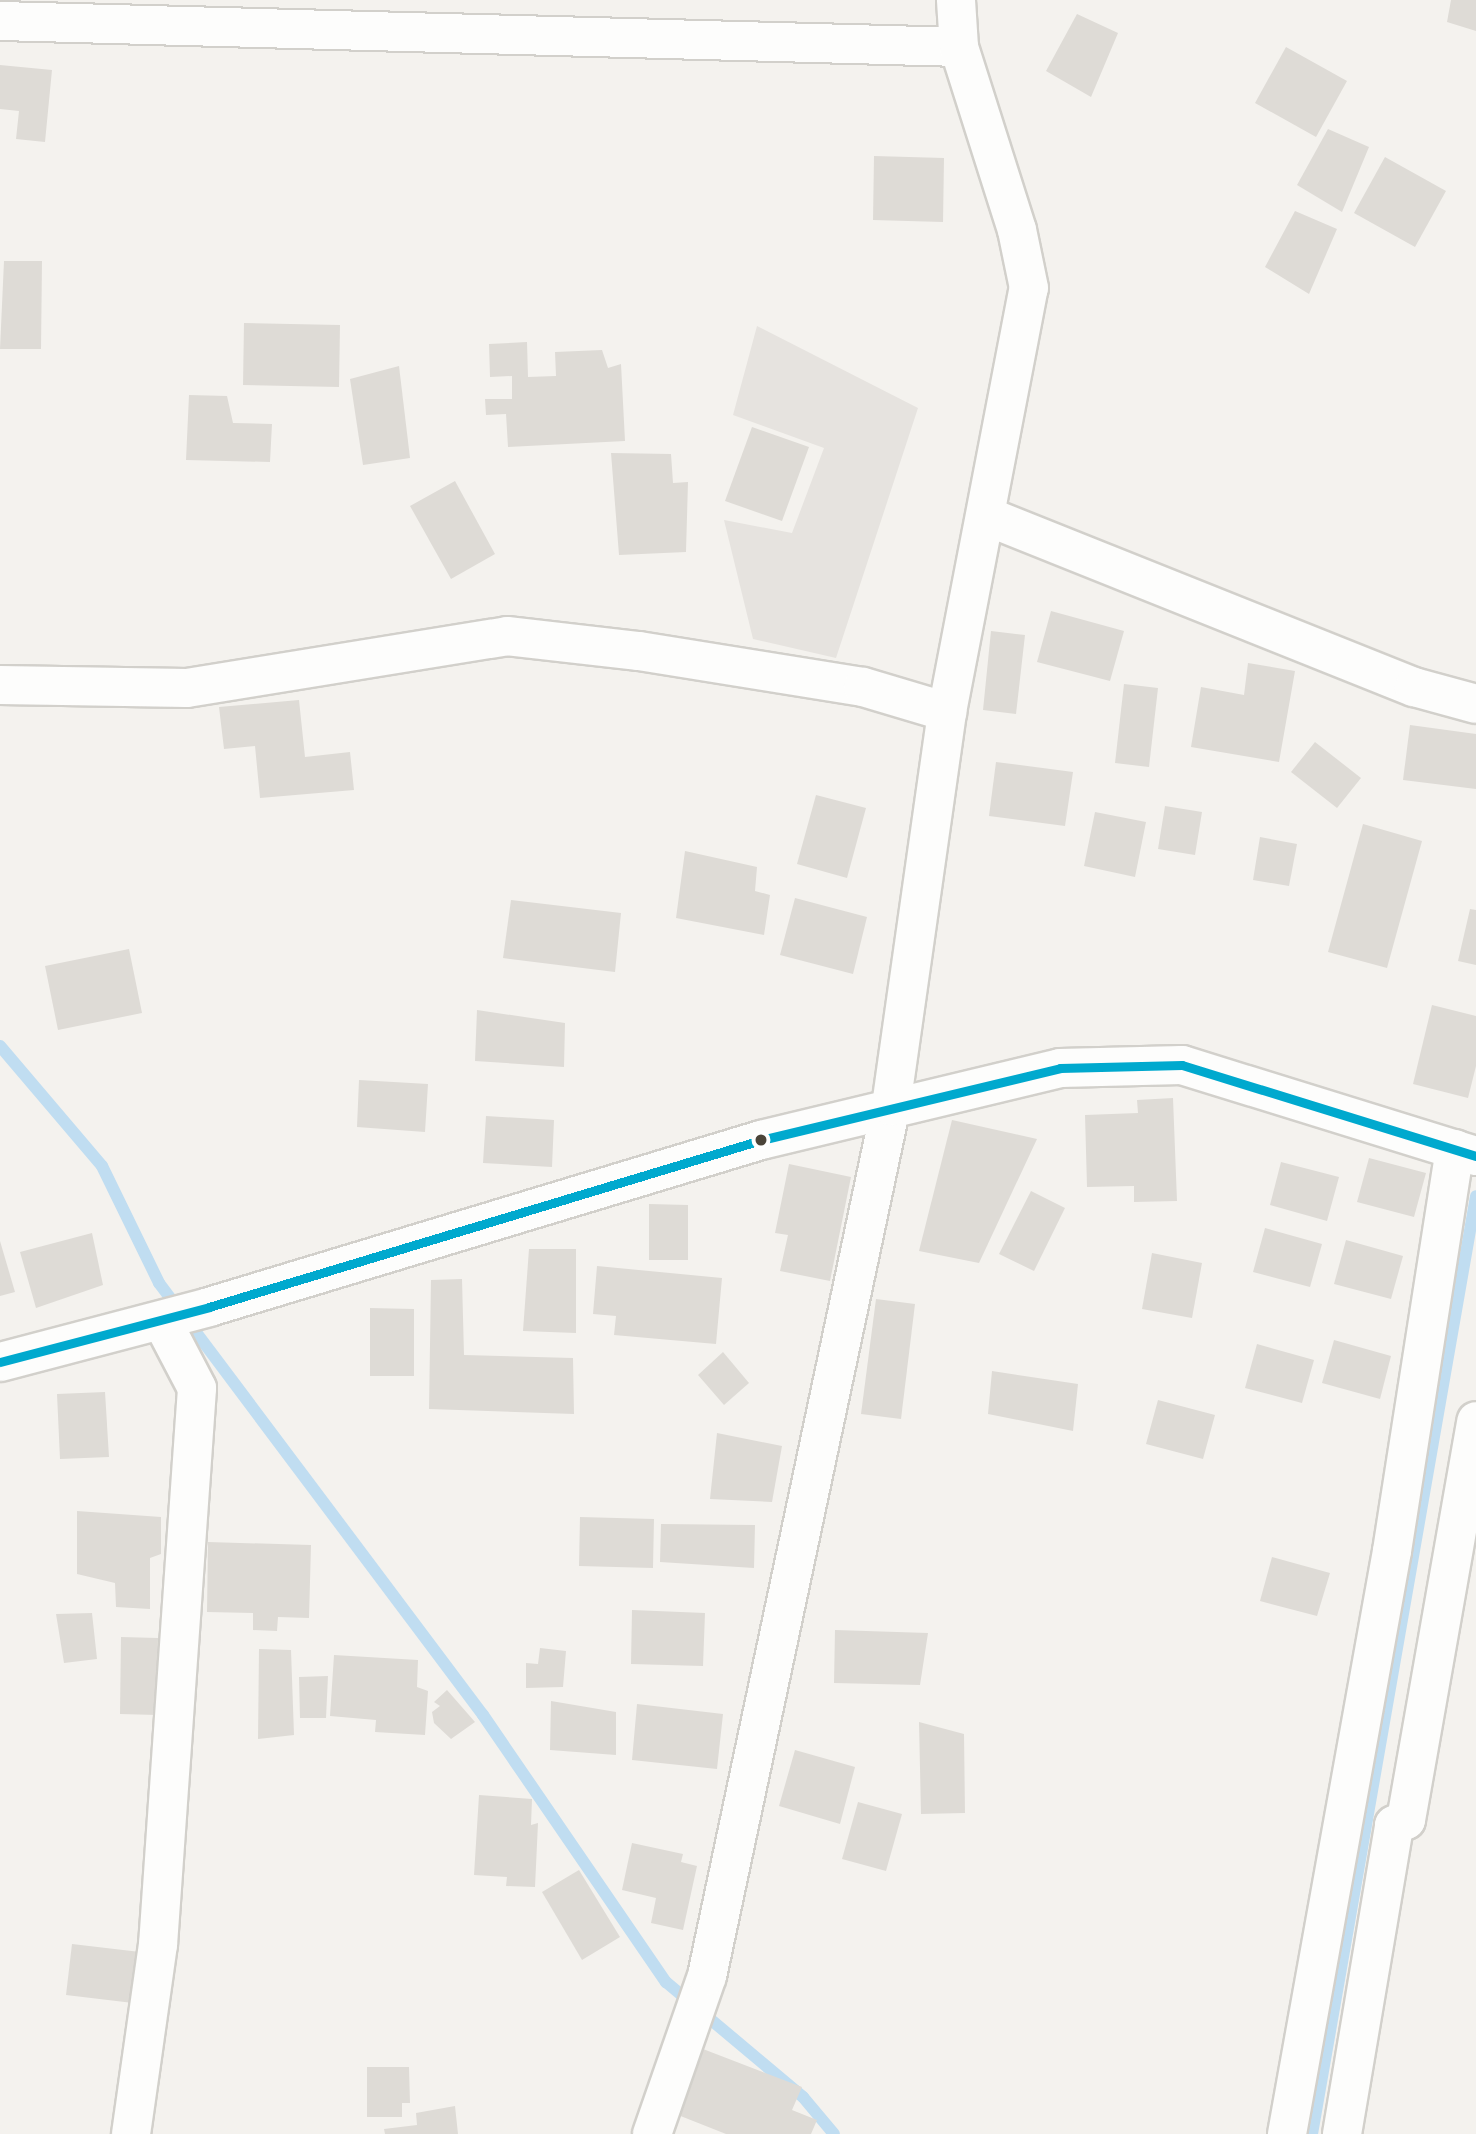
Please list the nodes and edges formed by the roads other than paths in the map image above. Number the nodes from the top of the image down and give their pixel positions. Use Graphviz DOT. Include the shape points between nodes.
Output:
graph roads {
  1 [pos="956,0"];
  2 [pos="0,21"];
  3 [pos="959,47"];
  4 [pos="986,516"];
  5 [pos="0,685"];
  6 [pos="1476,704"];
  7 [pos="947,712"];
  8 [pos="891,1106"];
  9 [pos="1463,1152"];
  10 [pos="166,1319"];
  11 [pos="0,1362"];
  12 [pos="1476,1421"];
  13 [pos="131,2134"];
  14 [pos="652,2134"];
  15 [pos="1287,2134"];
  16 [pos="1342,2134"];
  1 -- 3 [label="street"];
  2 -- 3 [label="street"];
  3 -- 4 [label="street" via="1017,230 1029,288"];
  4 -- 6 [label="street" via="1414,687"];
  4 -- 7 [label="street"];
  5 -- 7 [label="street" via="187,688 507,636 639,651 863,687"];
  7 -- 8 [label="street"];
  8 -- 9 [label="street" via="1060,1069 1182,1065"];
  8 -- 10 [label="street" via="761,1140"];
  8 -- 14 [label="street" via="705,1980"];
  9 -- 15 [label="street"];
  10 -- 11 [label="street"];
  10 -- 13 [label="street" via="197,1388 158,1945"];
  12 -- 16 [label="street" via="1406,1820 1394,1825"];
}
